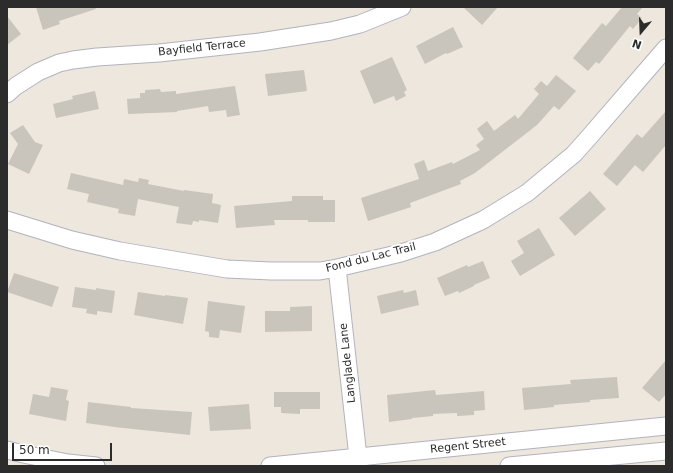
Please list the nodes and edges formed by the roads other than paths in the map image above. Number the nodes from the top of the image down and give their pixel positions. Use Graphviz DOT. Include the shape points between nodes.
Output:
graph roads {
  1 [pos="402,7"];
  2 [pos="666,48"];
  3 [pos="7,94"];
  4 [pos="7,220"];
  5 [pos="337,268"];
  6 [pos="666,426"];
  7 [pos="7,450"];
  8 [pos="666,451"];
  9 [pos="359,462"];
  10 [pos="96,466"];
  11 [pos="270,466"];
  12 [pos="509,466"];
  1 -- 3 [label="street, Bayfield Terrace" via="360,24 331,31 260,42 97,57 59,63 38,72"];
  2 -- 5 [label="street, Fond du Lac Trail" via="574,154 527,193 483,220 435,242 401,254"];
  4 -- 5 [label="street, Fond du Lac Trail" via="72,240 120,251 227,269 320,271"];
  5 -- 9 [label="street, Langlade Lane"];
  6 -- 9 [label="street, Regent Street"];
  7 -- 10 [label="street" via="68,463"];
  8 -- 12 [label="street"];
  9 -- 11 [label="street, Regent Street"];
}
